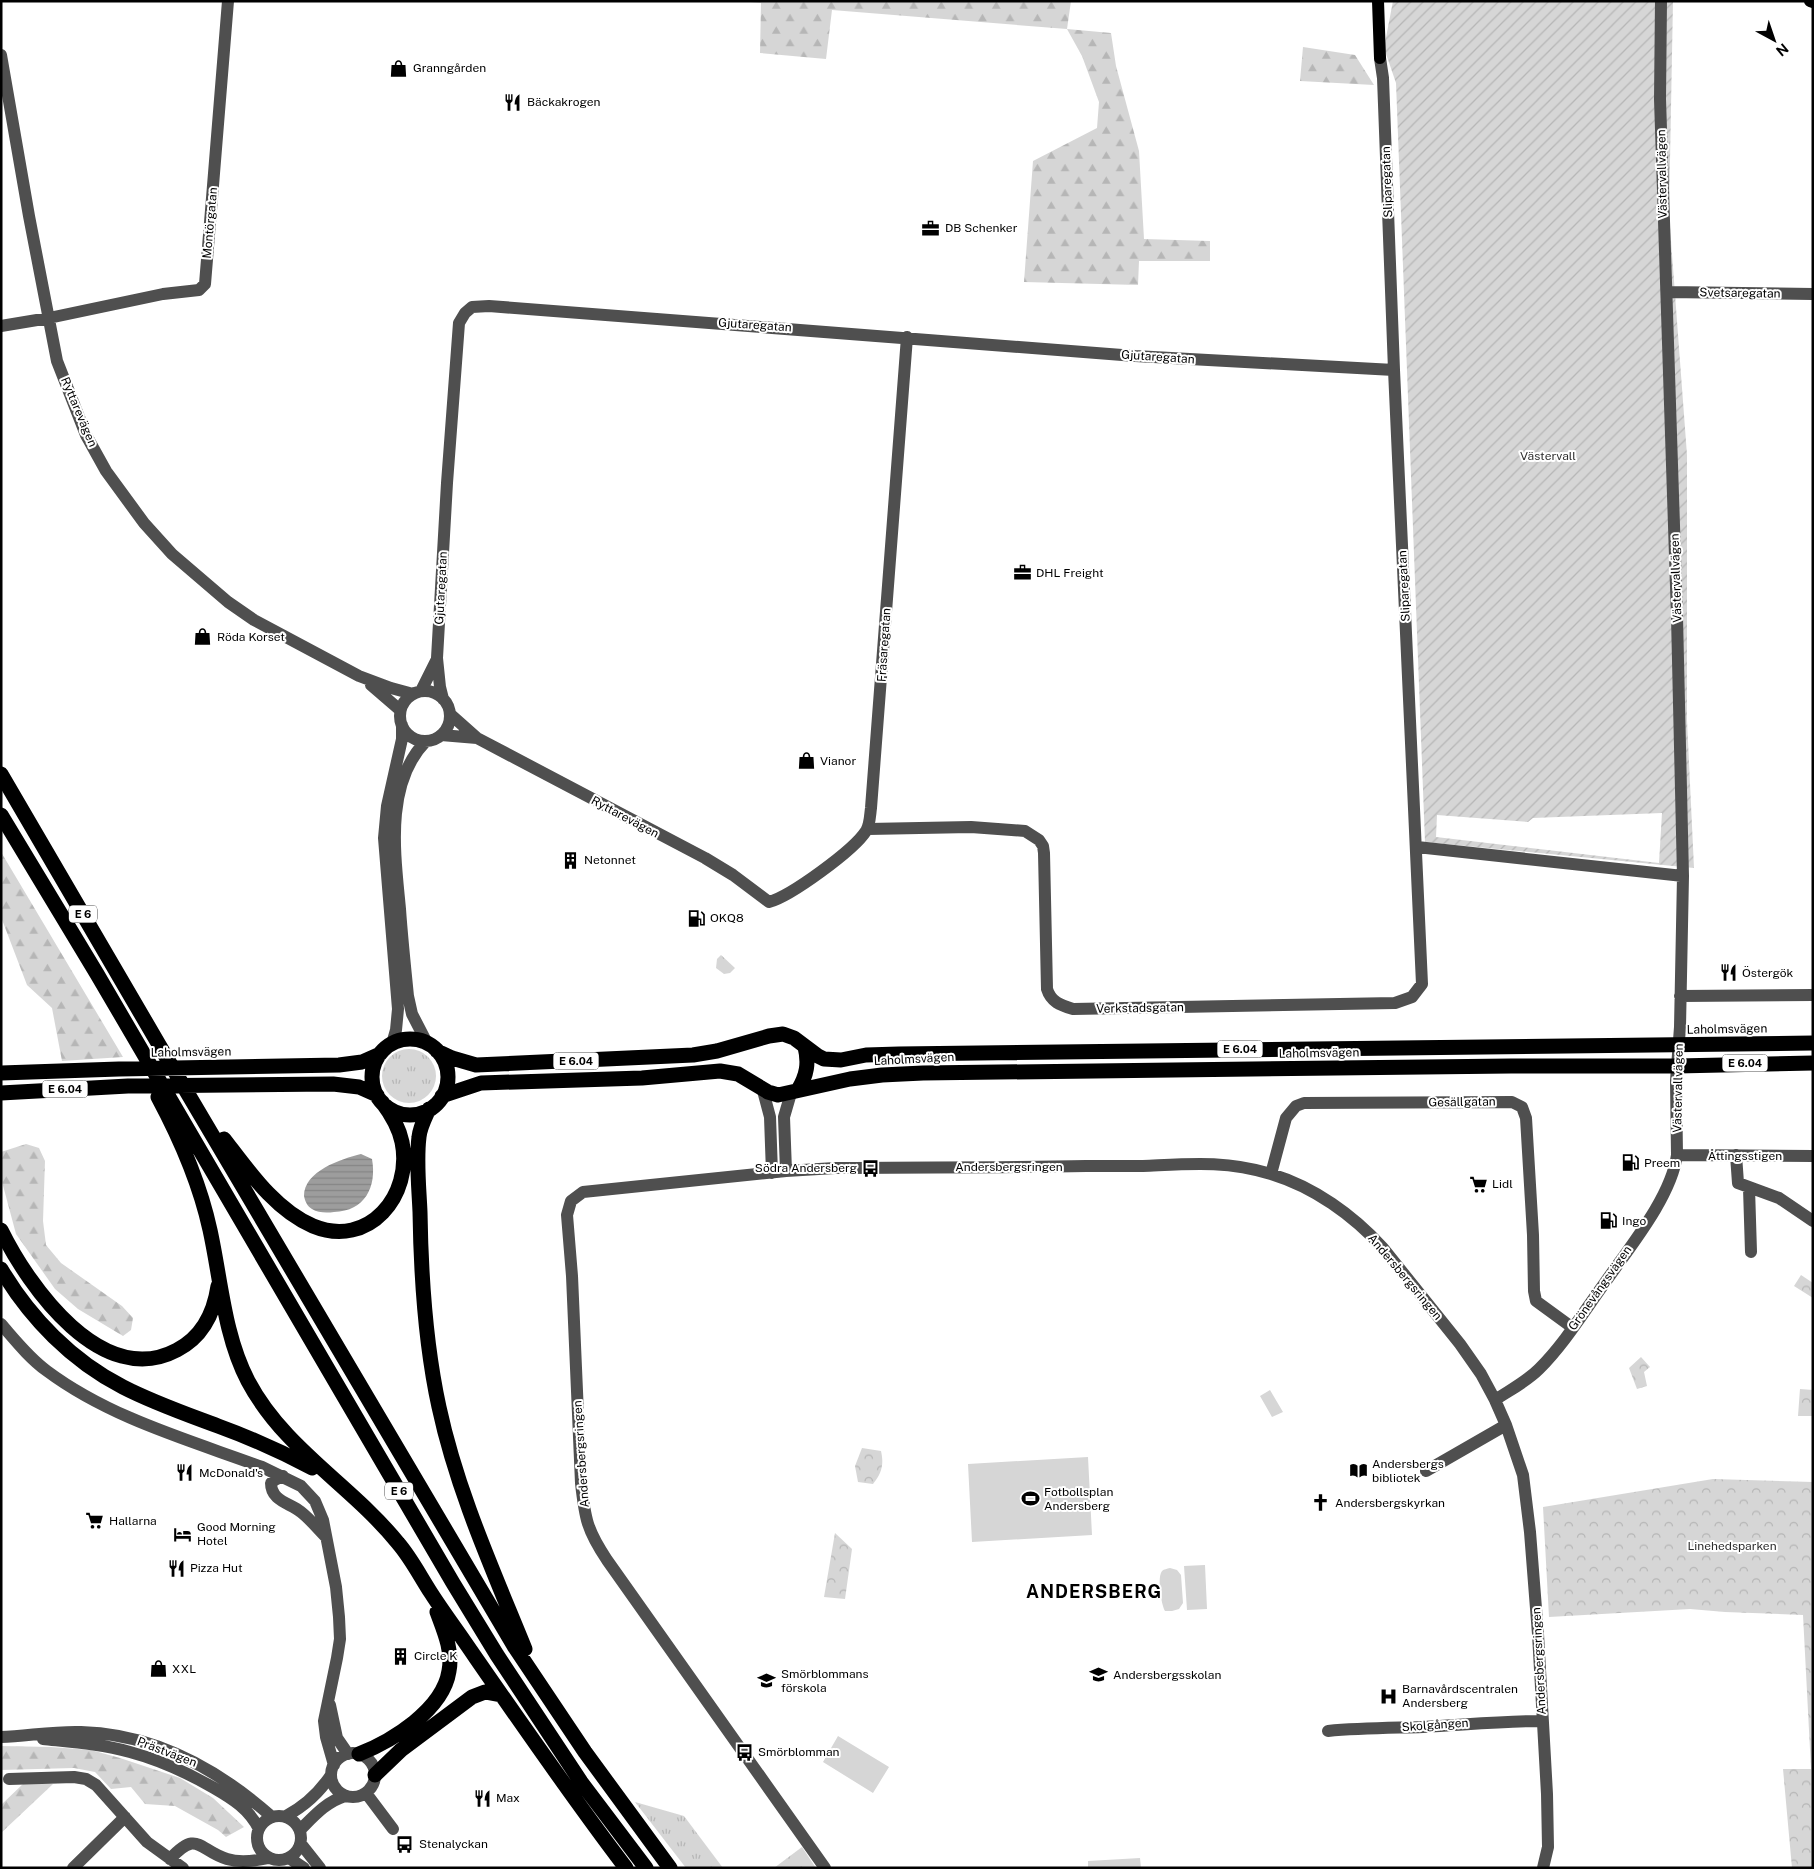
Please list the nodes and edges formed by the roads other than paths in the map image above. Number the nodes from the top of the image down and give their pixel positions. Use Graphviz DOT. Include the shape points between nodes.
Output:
graph roads {
  1 [pos="228,1"];
  2 [pos="1378,1"];
  3 [pos="1661,1"];
  4 [pos="1,55"];
  5 [pos="1380,58"];
  6 [pos="1668,292"];
  7 [pos="1813,294"];
  8 [pos="49,318"];
  9 [pos="1,326"];
  10 [pos="907,337"];
  11 [pos="1394,370"];
  12 [pos="437,658"];
  13 [pos="359,676"];
  14 [pos="417,692"];
  15 [pos="443,699"];
  16 [pos="400,710"];
  17 [pos="450,714"];
  18 [pos="402,726"];
  19 [pos="441,735"];
  20 [pos="476,738"];
  21 [pos="426,741"];
  22 [pos="1,774"];
  23 [pos="1,815"];
  24 [pos="868,829"];
  25 [pos="1416,847"];
  26 [pos="1683,876"];
  27 [pos="97,974"];
  28 [pos="1813,995"];
  29 [pos="1680,996"];
  30 [pos="1813,1043"];
  31 [pos="392,1044"];
  32 [pos="1678,1045"];
  33 [pos="432,1047"];
  34 [pos="805,1047"];
  35 [pos="380,1054"];
  36 [pos="1813,1062"];
  37 [pos="1677,1066"];
  38 [pos="1,1072"];
  39 [pos="762,1087"];
  40 [pos="794,1091"];
  41 [pos="1,1093"];
  42 [pos="442,1096"];
  43 [pos="190,1098"];
  44 [pos="379,1098"];
  45 [pos="429,1109"];
  46 [pos="1736,1155"];
  47 [pos="1678,1156"];
  48 [pos="1813,1156"];
  49 [pos="786,1171"];
  50 [pos="772,1173"];
  51 [pos="1272,1174"];
  52 [pos="1749,1188"];
  53 [pos="1813,1221"];
  54 [pos="1,1230"];
  55 [pos="1751,1252"];
  56 [pos="1,1269"];
  57 [pos="219,1280"];
  58 [pos="1,1324"];
  59 [pos="1572,1328"];
  60 [pos="1495,1400"];
  61 [pos="1506,1425"];
  62 [pos="1426,1471"];
  63 [pos="283,1476"];
  64 [pos="329,1477"];
  65 [pos="326,1537"];
  66 [pos="431,1594"];
  67 [pos="540,1685"];
  68 [pos="501,1695"];
  69 [pos="329,1701"];
  70 [pos="1542,1720"];
  71 [pos="1328,1731"];
  72 [pos="1,1737"];
  73 [pos="16,1737"];
  74 [pos="353,1754"];
  75 [pos="332,1770"];
  76 [pos="375,1775"];
  77 [pos="9,1779"];
  78 [pos="366,1793"];
  79 [pos="346,1796"];
  80 [pos="286,1816"];
  81 [pos="126,1817"];
  82 [pos="272,1817"];
  83 [pos="393,1829"];
  84 [pos="300,1830"];
  85 [pos="258,1834"];
  86 [pos="301,1844"];
  87 [pos="269,1858"];
  88 [pos="289,1858"];
  89 [pos="170,1859"];
  90 [pos="238,1860"];
  91 [pos="73,1868"];
  92 [pos="183,1868"];
  93 [pos="304,1868"];
  94 [pos="320,1868"];
  95 [pos="626,1868"];
  96 [pos="646,1868"];
  97 [pos="670,1868"];
  98 [pos="825,1868"];
  99 [pos="1543,1868"];
  1 -- 8 [label="street, Montörgatan" via="205,284 199,290 163,294"];
  2 -- 5 [label="main road"];
  3 -- 6 [label="street, Västervallvägen" via="1661,137"];
  4 -- 8 [label="street, Ryttarevägen"];
  5 -- 11 [label="street, Sliparegatan"];
  6 -- 7 [label="street, Svetsaregatan"];
  6 -- 26 [label="street, Västervallvägen"];
  8 -- 9 [label="street, Montörgatan"];
  8 -- 13 [label="street, Ryttarevägen" via="57,360 86,435 106,471 144,523 172,554 228,602 254,620"];
  10 -- 11 [label="street, Gjutaregatan" via="1135,356"];
  10 -- 12 [label="street, Gjutaregatan" via="472,307 460,323"];
  10 -- 24 [label="street, Fräsaregatan"];
  11 -- 25 [label="street, Sliparegatan"];
  12 -- 14 [label="street, Gjutaregatan"];
  12 -- 15 [label="street, Gjutaregatan"];
  13 -- 14 [label="street, Ryttarevägen" via="391,688"];
  13 -- 16 [label="street, Ryttarevägen"];
  14 -- 15 [label="street, Ryttarevägen" via="437,694"];
  14 -- 16 [label="street"];
  15 -- 17 [label="street, Ryttarevägen"];
  16 -- 18 [label="street"];
  17 -- 19 [label="street"];
  17 -- 20 [label="street, Ryttarevägen"];
  18 -- 21 [label="street" via="411,737"];
  18 -- 31 [label="street" via="384,838 398,1009"];
  19 -- 20 [label="street, Ryttarevägen"];
  19 -- 21 [label="street, Ryttarevägen"];
  20 -- 24 [label="street, Ryttarevägen" via="734,874 769,902 784,897 842,855"];
  21 -- 33 [label="street" via="415,753 406,772 397,808 394,842 408,996 412,1014"];
  22 -- 43 [label="highway, E 6"];
  23 -- 27 [label="highway, E 6"];
  24 -- 25 [label="street, Verkstadsgatan" via="971,827 1025,831 1039,840 1044,853 1046,989 1056,1003 1073,1009 1394,1003 1412,997 1422,984"];
  25 -- 26 [label="street"];
  26 -- 29 [label="street, Västervallvägen"];
  27 -- 57 [label="highway" via="99,993 182,1147 207,1218"];
  27 -- 96 [label="highway, E 6" via="496,1654 581,1782"];
  28 -- 29 [label="street"];
  29 -- 32 [label="street, Västervallvägen"];
  30 -- 32 [label="highway, Laholmsvägen / E 6.04"];
  31 -- 33 [label="highway, Laholmsvägen" via="409,1039"];
  31 -- 35 [label="highway, Laholmsvägen"];
  32 -- 34 [label="highway, Laholmsvägen / E 6.04" via="899,1054 841,1060 824,1059"];
  32 -- 37 [label="street, Västervallvägen"];
  33 -- 34 [label="highway, Laholmsvägen / E 6.04" via="458,1061 476,1065 668,1057 717,1051 783,1034"];
  33 -- 42 [label="highway" via="444,1061 447,1072"];
  34 -- 40 [label="highway" via="806,1076"];
  35 -- 38 [label="highway, Laholmsvägen / E 6.04" via="351,1064"];
  35 -- 44 [label="highway" via="372,1074"];
  36 -- 37 [label="highway, Laholmsvägen / E 6.04"];
  37 -- 40 [label="highway, Laholmsvägen / E 6.04" via="923,1073 850,1079"];
  37 -- 47 [label="street, Västervallvägen"];
  39 -- 40 [label="highway, Laholmsvägen / E 6.04" via="778,1095"];
  39 -- 42 [label="highway, Laholmsvägen / E 6.04" via="738,1074 720,1071 642,1078 480,1083"];
  39 -- 50 [label="street" via="770,1117"];
  40 -- 49 [label="street" via="784,1117"];
  41 -- 44 [label="highway, E 6.04" via="128,1086 333,1084 359,1087"];
  42 -- 45 [label="highway, Laholmsvägen"];
  43 -- 44 [label="highway" via="272,1197 301,1220 338,1231 362,1227 381,1216 394,1199 402,1180 402,1142 394,1120"];
  43 -- 67 [label="highway, E 6"];
  44 -- 45 [label="highway" via="401,1113"];
  45 -- 67 [label="highway" via="418,1138 418,1154 424,1297 439,1409 468,1506"];
  46 -- 47 [label="street, Åttingsstigen"];
  46 -- 48 [label="street, Åttingsstigen"];
  46 -- 52 [label="street" via="1738,1183"];
  47 -- 59 [label="street, Grönevångsvägen" via="1658,1203"];
  49 -- 50 [label="street, Andersbergsringen"];
  49 -- 51 [label="street, Andersbergsringen" via="1199,1163"];
  50 -- 98 [label="street, Andersbergsringen" via="587,1191 571,1201 567,1215 581,1483 585,1514 593,1539"];
  51 -- 59 [label="street, Gesällgatan" via="1286,1118 1296,1106 1304,1103 1512,1102 1522,1108 1526,1118 1536,1301"];
  51 -- 60 [label="street, Andersbergsringen" via="1308,1189 1339,1208 1370,1234 1460,1344"];
  52 -- 53 [label="street" via="1779,1198"];
  52 -- 55 [label="street"];
  54 -- 57 [label="highway" via="34,1285 59,1314 95,1344 127,1358 143,1360 163,1356 189,1342 204,1327 213,1310"];
  56 -- 64 [label="highway" via="19,1297 48,1330 113,1381 177,1412 261,1443"];
  57 -- 64 [label="highway" via="238,1359 258,1399 287,1436"];
  58 -- 63 [label="street" via="42,1367 79,1392 122,1415"];
  59 -- 60 [label="street, Grönevångsvägen" via="1538,1370"];
  60 -- 61 [label="street, Andersbergsringen"];
  61 -- 62 [label="street"];
  61 -- 70 [label="street, Andersbergsringen" via="1523,1475 1530,1532"];
  63 -- 65 [label="street" via="301,1486 315,1501"];
  63 -- 65 [label="street" via="271,1483 271,1490 303,1513"];
  64 -- 66 [label="highway" via="386,1528"];
  65 -- 69 [label="street" via="336,1587 340,1639"];
  66 -- 68 [label="highway"];
  66 -- 74 [label="highway" via="446,1638 450,1663 446,1682 432,1705 406,1728 385,1743"];
  67 -- 97 [label="highway, E 6"];
  68 -- 76 [label="highway" via="485,1692 472,1697 402,1750"];
  68 -- 95 [label="highway"];
  69 -- 74 [label="street" via="337,1738"];
  69 -- 75 [label="street" via="324,1721"];
  70 -- 71 [label="street, Skolgången"];
  70 -- 99 [label="street, Andersbergsringen" via="1548,1848"];
  72 -- 73 [label="street, Prästvägen"];
  73 -- 82 [label="street, Prästvägen" via="82,1732 156,1746 213,1772 246,1794"];
  73 -- 85 [label="street, Prästvägen" via="100,1745 171,1766 231,1798 250,1814"];
  74 -- 75 [label="street" via="337,1760"];
  74 -- 76 [label="street" via="369,1760"];
  75 -- 79 [label="street" via="335,1788"];
  75 -- 80 [label="street" via="322,1789"];
  76 -- 78 [label="street"];
  77 -- 81 [label="street" via="86,1779 96,1785"];
  78 -- 79 [label="street"];
  78 -- 83 [label="street"];
  79 -- 84 [label="street" via="324,1806"];
  80 -- 82 [label="street"];
  80 -- 84 [label="street"];
  81 -- 89 [label="street" via="147,1842"];
  81 -- 91 [label="street"];
  82 -- 85 [label="street" via="262,1823"];
  84 -- 86 [label="street"];
  85 -- 87 [label="street, Prästvägen" via="261,1851"];
  85 -- 90 [label="street" via="252,1848"];
  86 -- 88 [label="street"];
  86 -- 94 [label="street"];
  87 -- 88 [label="street"];
  87 -- 90 [label="street"];
  88 -- 93 [label="street"];
  89 -- 90 [label="street" via="182,1846 191,1843 202,1845 225,1858"];
  89 -- 92 [label="street"];
}
